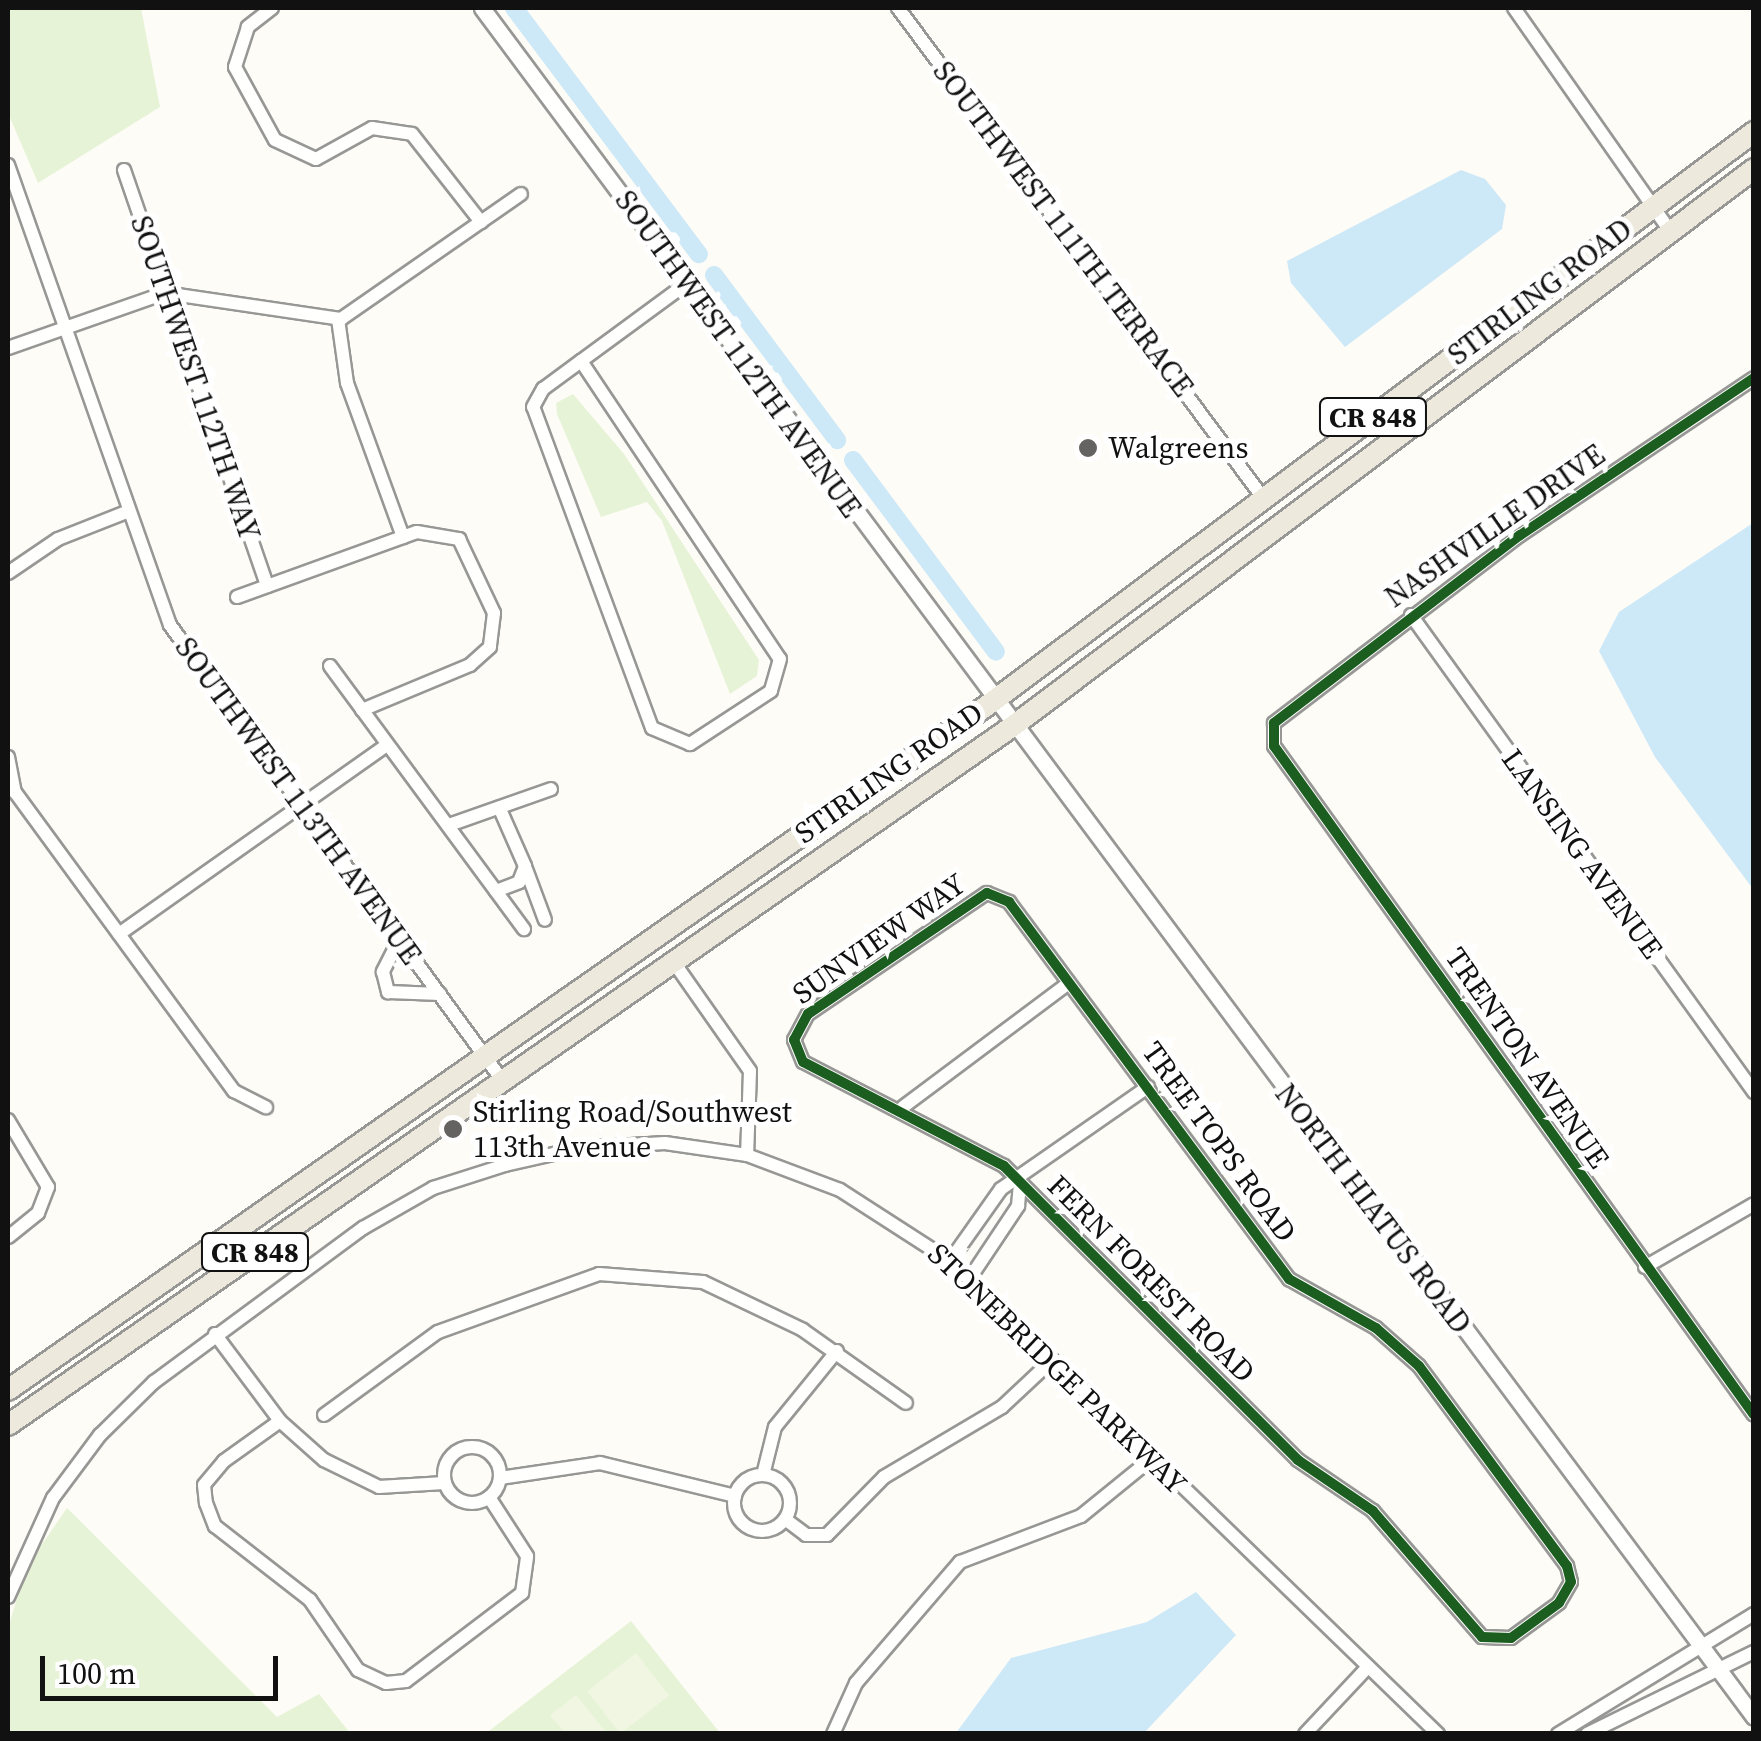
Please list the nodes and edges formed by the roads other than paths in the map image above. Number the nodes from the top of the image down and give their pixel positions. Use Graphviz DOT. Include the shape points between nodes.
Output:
graph roads {
  1 [pos="272,8"];
  2 [pos="482,8"];
  3 [pos="898,8"];
  4 [pos="1514,8"];
  5 [pos="1754,132"];
  6 [pos="8,165"];
  7 [pos="1754,169"];
  8 [pos="124,170"];
  9 [pos="521,194"];
  10 [pos="1653,208"];
  11 [pos="481,222"];
  12 [pos="1670,231"];
  13 [pos="687,283"];
  14 [pos="165,293"];
  15 [pos="340,319"];
  16 [pos="65,327"];
  17 [pos="8,348"];
  18 [pos="580,361"];
  19 [pos="1754,378"];
  20 [pos="1264,499"];
  21 [pos="129,510"];
  22 [pos="403,537"];
  23 [pos="8,573"];
  24 [pos="267,586"];
  25 [pos="236,597"];
  26 [pos="1411,616"];
  27 [pos="330,666"];
  28 [pos="992,702"];
  29 [pos="362,710"];
  30 [pos="1274,723"];
  31 [pos="1013,726"];
  32 [pos="387,744"];
  33 [pos="8,757"];
  34 [pos="551,788"];
  35 [pos="301,807"];
  36 [pos="499,807"];
  37 [pos="449,825"];
  38 [pos="525,866"];
  39 [pos="496,891"];
  40 [pos="993,893"];
  41 [pos="545,920"];
  42 [pos="524,928"];
  43 [pos="119,934"];
  44 [pos="400,940"];
  45 [pos="672,960"];
  46 [pos="1069,983"];
  47 [pos="440,994"];
  48 [pos="795,1029"];
  49 [pos="484,1056"];
  50 [pos="502,1080"];
  51 [pos="1148,1087"];
  52 [pos="1754,1092"];
  53 [pos="266,1107"];
  54 [pos="904,1107"];
  55 [pos="8,1120"];
  56 [pos="747,1155"];
  57 [pos="1020,1182"];
  58 [pos="1754,1204"];
  59 [pos="8,1237"];
  60 [pos="950,1261"];
  61 [pos="1645,1267"];
  62 [pos="970,1278"];
  63 [pos="216,1334"];
  64 [pos="837,1351"];
  65 [pos="1052,1360"];
  66 [pos="8,1390"];
  67 [pos="906,1403"];
  68 [pos="1754,1415"];
  69 [pos="324,1416"];
  70 [pos="280,1420"];
  71 [pos="8,1424"];
  72 [pos="1150,1460"];
  73 [pos="763,1475"];
  74 [pos="500,1478"];
  75 [pos="444,1482"];
  76 [pos="735,1496"];
  77 [pos="489,1497"];
  78 [pos="785,1519"];
  79 [pos="8,1597"];
  80 [pos="1754,1614"];
  81 [pos="1497,1642"];
  82 [pos="1702,1648"];
  83 [pos="1754,1652"];
  84 [pos="1368,1667"];
  85 [pos="1717,1668"];
  86 [pos="1754,1717"];
  87 [pos="834,1734"];
  88 [pos="1305,1734"];
  89 [pos="1438,1734"];
  90 [pos="1558,1734"];
  91 [pos="1586,1734"];
  1 -- 11 [label="street" via="248,27 235,67 276,140 316,158 372,128 412,134"];
  2 -- 13 [label="street, SOUTHWEST 112TH AVENUE"];
  3 -- 20 [label="street, SOUTHWEST 111TH TERRACE"];
  4 -- 10 [label="street"];
  5 -- 10 [label="main road, STIRLING ROAD / CR 848"];
  6 -- 16 [label="street, SOUTHWEST 113TH AVENUE"];
  7 -- 12 [label="main road, STIRLING ROAD / CR 848"];
  8 -- 14 [label="street, SOUTHWEST 112TH WAY"];
  9 -- 11 [label="street"];
  10 -- 12 [label="street"];
  10 -- 20 [label="main road, STIRLING ROAD / CR 848"];
  11 -- 15 [label="street"];
  12 -- 31 [label="main road, STIRLING ROAD / CR 848"];
  13 -- 18 [label="street"];
  13 -- 28 [label="street, SOUTHWEST 112TH AVENUE"];
  14 -- 15 [label="street"];
  14 -- 16 [label="street"];
  14 -- 24 [label="street, SOUTHWEST 112TH WAY"];
  15 -- 22 [label="street" via="347,382"];
  16 -- 17 [label="street"];
  16 -- 21 [label="street, SOUTHWEST 113TH AVENUE"];
  18 -- 18 [label="street" via="536,397 534,419 640,700 668,741 704,738 771,691 781,671 777,650"];
  19 -- 26 [label="street, NASHVILLE DRIVE"];
  20 -- 28 [label="main road, STIRLING ROAD / CR 848"];
  21 -- 23 [label="street" via="58,539"];
  21 -- 35 [label="street, SOUTHWEST 113TH AVENUE" via="170,625"];
  22 -- 24 [label="street"];
  22 -- 29 [label="street" via="452,535 482,584 494,638 470,665"];
  24 -- 25 [label="street"];
  26 -- 30 [label="street, NASHVILLE DRIVE"];
  26 -- 52 [label="street, LANSING AVENUE"];
  27 -- 29 [label="street"];
  28 -- 31 [label="street, NORTH HIATUS ROAD"];
  28 -- 49 [label="main road, STIRLING ROAD / CR 848"];
  29 -- 32 [label="street"];
  30 -- 61 [label="street, TRENTON AVENUE" via="1274,746"];
  31 -- 45 [label="main road, STIRLING ROAD / CR 848"];
  31 -- 82 [label="street, NORTH HIATUS ROAD"];
  32 -- 35 [label="street"];
  32 -- 37 [label="street"];
  33 -- 43 [label="street" via="15,792"];
  34 -- 36 [label="street"];
  35 -- 43 [label="street"];
  35 -- 44 [label="street, SOUTHWEST 113TH AVENUE"];
  36 -- 37 [label="street"];
  36 -- 38 [label="street"];
  37 -- 39 [label="street"];
  38 -- 39 [label="street" via="519,882"];
  38 -- 41 [label="street"];
  39 -- 42 [label="street"];
  40 -- 46 [label="street, TREE TOPS ROAD"];
  40 -- 48 [label="street, SUNVIEW WAY" via="967,901"];
  43 -- 53 [label="street" via="234,1091"];
  44 -- 47 [label="street, SOUTHWEST 113TH AVENUE"];
  44 -- 47 [label="street" via="384,972 388,992"];
  45 -- 50 [label="main road, STIRLING ROAD / CR 848"];
  45 -- 56 [label="street" via="750,1071"];
  46 -- 51 [label="street, TREE TOPS ROAD"];
  46 -- 54 [label="street"];
  47 -- 49 [label="street, SOUTHWEST 113TH AVENUE"];
  48 -- 54 [label="street, FERN FOREST ROAD" via="796,1051 812,1070"];
  49 -- 50 [label="street, SOUTHWEST 113TH AVENUE"];
  49 -- 66 [label="main road, STIRLING ROAD / CR 848"];
  50 -- 71 [label="main road, STIRLING ROAD / CR 848"];
  51 -- 57 [label="street"];
  51 -- 81 [label="street, TREE TOPS ROAD" via="1289,1280 1384,1333 1418,1366 1571,1582 1559,1603"];
  54 -- 57 [label="street, FERN FOREST ROAD"];
  55 -- 59 [label="street" via="48,1186 38,1213"];
  56 -- 60 [label="street, STONEBRIDGE PARKWAY" via="840,1190"];
  56 -- 63 [label="street, STONEBRIDGE PARKWAY" via="665,1143 580,1148 433,1188"];
  57 -- 60 [label="street" via="1000,1189"];
  57 -- 62 [label="street" via="1018,1206"];
  57 -- 81 [label="street, FERN FOREST ROAD" via="1298,1460 1373,1511 1475,1632"];
  58 -- 61 [label="street"];
  60 -- 62 [label="street, STONEBRIDGE PARKWAY"];
  61 -- 68 [label="street, TRENTON AVENUE"];
  62 -- 65 [label="street, STONEBRIDGE PARKWAY"];
  63 -- 70 [label="street"];
  63 -- 79 [label="street, STONEBRIDGE PARKWAY" via="100,1435 45,1512"];
  64 -- 67 [label="street"];
  64 -- 69 [label="street" via="703,1282 598,1274 438,1332"];
  64 -- 73 [label="street" via="775,1427"];
  65 -- 72 [label="street, STONEBRIDGE PARKWAY"];
  65 -- 78 [label="street" via="1002,1408 884,1477 826,1535 814,1538"];
  70 -- 75 [label="street" via="324,1460 379,1487"];
  70 -- 77 [label="street" via="224,1461 204,1485 215,1526 310,1600 358,1670 386,1683 406,1681 522,1593 530,1576"];
  72 -- 84 [label="street, STONEBRIDGE PARKWAY"];
  72 -- 87 [label="street" via="1080,1516 960,1562 856,1683"];
  73 -- 76 [label="street"];
  73 -- 78 [label="street" via="788,1492"];
  74 -- 75 [label="street" via="491,1454 473,1446 449,1458"];
  74 -- 76 [label="street" via="600,1463"];
  74 -- 77 [label="street"];
  75 -- 77 [label="street" via="463,1502"];
  76 -- 78 [label="street" via="738,1518 752,1530"];
  80 -- 82 [label="street"];
  82 -- 85 [label="street, NORTH HIATUS ROAD"];
  82 -- 90 [label="street"];
  83 -- 85 [label="street"];
  84 -- 88 [label="street"];
  84 -- 89 [label="street, STONEBRIDGE PARKWAY"];
  85 -- 86 [label="street, NORTH HIATUS ROAD"];
  85 -- 91 [label="street"];
}
